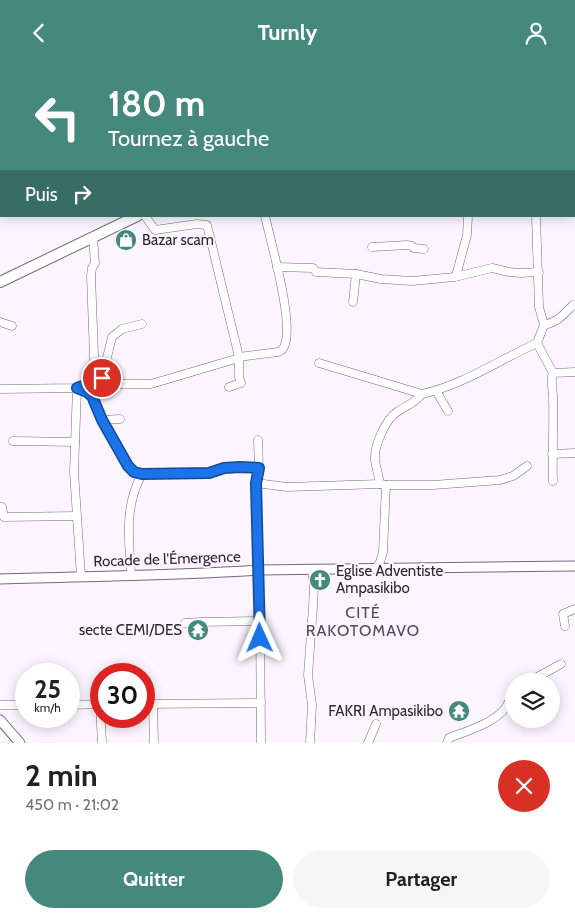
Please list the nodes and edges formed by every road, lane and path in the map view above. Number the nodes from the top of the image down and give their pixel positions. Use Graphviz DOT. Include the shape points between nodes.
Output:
graph roads {
  1 [pos="134,217"];
  2 [pos="146,217"];
  3 [pos="265,217"];
  4 [pos="468,217"];
  5 [pos="536,217"];
  6 [pos="93,238"];
  7 [pos="372,247"];
  8 [pos="424,249"];
  9 [pos="276,267"];
  10 [pos="539,271"];
  11 [pos="356,274"];
  12 [pos="456,276"];
  13 [pos="0,282"];
  14 [pos="353,302"];
  15 [pos="573,305"];
  16 [pos="0,322"];
  17 [pos="142,324"];
  18 [pos="544,325"];
  19 [pos="12,326"];
  20 [pos="536,343"];
  21 [pos="239,357"];
  22 [pos="320,363"];
  23 [pos="575,372"];
  24 [pos="553,373"];
  25 [pos="95,380"];
  26 [pos="229,387"];
  27 [pos="77,388"];
  28 [pos="0,389"];
  29 [pos="437,390"];
  30 [pos="422,394"];
  31 [pos="448,411"];
  32 [pos="120,419"];
  33 [pos="102,420"];
  34 [pos="258,440"];
  35 [pos="13,441"];
  36 [pos="75,441"];
  37 [pos="552,453"];
  38 [pos="575,453"];
  39 [pos="527,466"];
  40 [pos="259,468"];
  41 [pos="142,474"];
  42 [pos="553,481"];
  43 [pos="256,483"];
  44 [pos="383,484"];
  45 [pos="0,507"];
  46 [pos="76,516"];
  47 [pos="575,566"];
  48 [pos="376,568"];
  49 [pos="259,569"];
  50 [pos="312,569"];
  51 [pos="131,575"];
  52 [pos="81,576"];
  53 [pos="0,579"];
  54 [pos="575,609"];
  55 [pos="260,621"];
  56 [pos="185,623"];
  57 [pos="565,626"];
  58 [pos="561,664"];
  59 [pos="545,673"];
  60 [pos="261,703"];
  61 [pos="155,704"];
  62 [pos="0,705"];
  63 [pos="15,705"];
  64 [pos="505,708"];
  65 [pos="0,720"];
  66 [pos="376,724"];
  67 [pos="102,728"];
  68 [pos="154,728"];
  69 [pos="20,743"];
  70 [pos="102,743"];
  71 [pos="154,743"];
  72 [pos="261,743"];
  73 [pos="310,743"];
  74 [pos="368,743"];
  75 [pos="446,743"];
  1 -- 6 [label="main road"];
  2 -- 21 [label="street" via="155,230 207,225"];
  3 -- 9 [label="street"];
  4 -- 12 [label="street" via="464,252"];
  5 -- 10 [label="street"];
  6 -- 13 [label="main road"];
  6 -- 25 [label="street" via="95,263 91,276"];
  7 -- 8 [label="street" via="407,245"];
  9 -- 11 [label="street"];
  9 -- 21 [label="street" via="282,286 287,328 285,345 278,352"];
  10 -- 12 [label="street" via="515,272 492,268"];
  10 -- 18 [label="street" via="539,307"];
  11 -- 12 [label="street" via="412,281"];
  11 -- 14 [label="street"];
  15 -- 18 [label="street" via="553,323"];
  16 -- 19 [label="street"];
  17 -- 25 [label="street" via="122,329 112,337 102,378"];
  18 -- 20 [label="street"];
  20 -- 24 [label="street"];
  20 -- 29 [label="street" via="456,384"];
  21 -- 25 [label="street" via="151,384 103,384"];
  21 -- 26 [label="street" via="241,383"];
  22 -- 30 [label="street"];
  23 -- 24 [label="street"];
  24 -- 37 [label="street"];
  25 -- 27 [label="street"];
  27 -- 28 [label="street"];
  27 -- 33 [label="street" via="92,396"];
  27 -- 36 [label="street"];
  29 -- 30 [label="street"];
  29 -- 31 [label="street"];
  30 -- 44 [label="street" via="392,416 381,434 375,459"];
  32 -- 33 [label="street"];
  33 -- 41 [label="street" via="128,466"];
  34 -- 40 [label="street"];
  35 -- 36 [label="street"];
  36 -- 46 [label="street"];
  37 -- 38 [label="street"];
  37 -- 42 [label="street"];
  39 -- 44 [label="street" via="500,480 433,485"];
  40 -- 41 [label="street"];
  40 -- 43 [label="street"];
  41 -- 51 [label="street" via="137,481 128,524"];
  43 -- 44 [label="street" via="286,487"];
  43 -- 49 [label="street"];
  44 -- 48 [label="street" via="383,552"];
  45 -- 46 [label="street" via="4,517"];
  46 -- 52 [label="street"];
  47 -- 48 [label="street, Rocade de l'Émergence"];
  48 -- 50 [label="street, Rocade de l'Émergence"];
  49 -- 50 [label="street, Rocade de l'Émergence"];
  49 -- 51 [label="street, Rocade de l'Émergence"];
  49 -- 55 [label="street"];
  50 -- 73 [label="street" via="308,675 312,705"];
  51 -- 52 [label="street, Rocade de l'Émergence"];
  52 -- 53 [label="street, Rocade de l'Émergence"];
  54 -- 57 [label="street" via="563,614"];
  55 -- 56 [label="street"];
  55 -- 60 [label="street"];
  58 -- 59 [label="street"];
  60 -- 61 [label="street"];
  60 -- 72 [label="street"];
  62 -- 63 [label="street"];
  64 -- 75 [label="street" via="482,725 449,738"];
  65 -- 69 [label="street"];
  66 -- 74 [label="street"];
  67 -- 70 [label="street"];
  68 -- 71 [label="street"];
}
